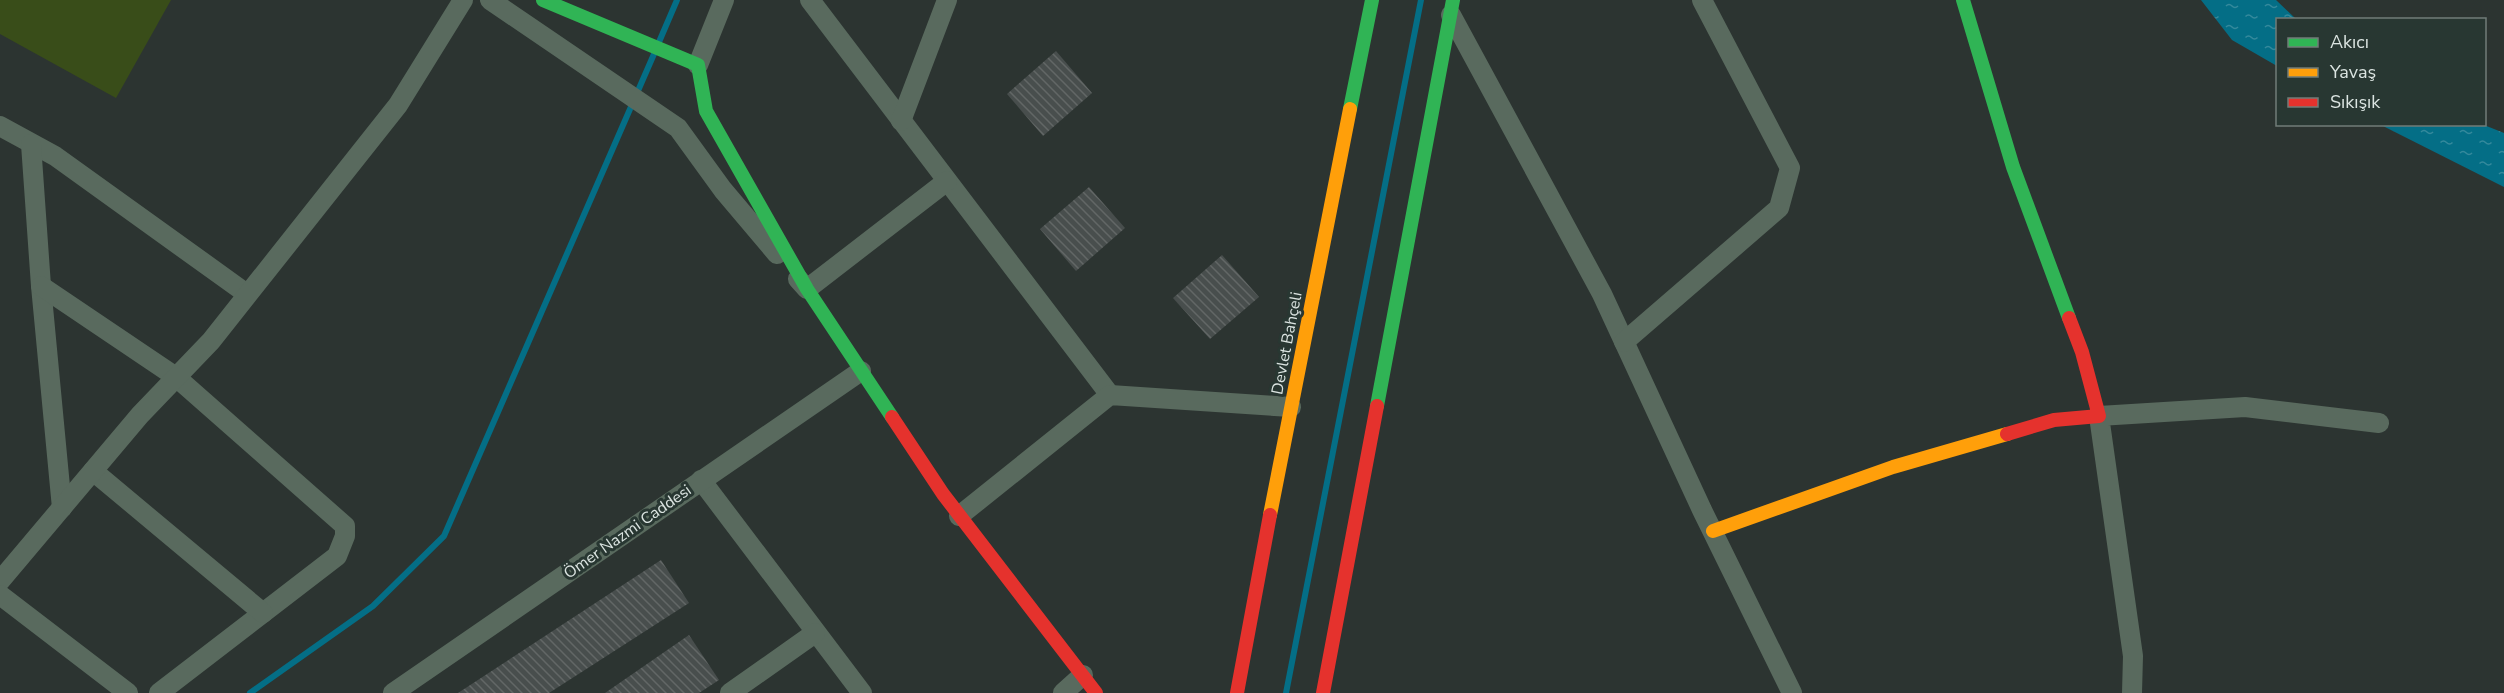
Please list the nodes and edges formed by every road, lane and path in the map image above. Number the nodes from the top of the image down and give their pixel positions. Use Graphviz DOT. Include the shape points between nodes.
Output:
graph roads {
  1 [pos="463,0"];
  2 [pos="490,0"];
  3 [pos="543,0"];
  4 [pos="724,0"];
  5 [pos="810,0"];
  6 [pos="947,0"];
  7 [pos="1372,0"];
  8 [pos="1702,0"];
  9 [pos="1964,0"];
  10 [pos="1452,7"];
  11 [pos="698,65"];
  12 [pos="902,121"];
  13 [pos="0,126"];
  14 [pos="31,144"];
  15 [pos="947,181"];
  16 [pos="41,286"];
  17 [pos="807,289"];
  18 [pos="248,294"];
  19 [pos="1624,342"];
  20 [pos="861,370"];
  21 [pos="176,377"];
  22 [pos="1110,395"];
  23 [pos="1291,406"];
  24 [pos="2099,416"];
  25 [pos="2379,423"];
  26 [pos="93,471"];
  27 [pos="702,480"];
  28 [pos="63,508"];
  29 [pos="959,516"];
  30 [pos="1713,531"];
  31 [pos="0,581"];
  32 [pos="0,595"];
  33 [pos="263,613"];
  34 [pos="815,633"];
  35 [pos="1083,675"];
  36 [pos="128,693"];
  37 [pos="159,693"];
  38 [pos="393,693"];
  39 [pos="730,693"];
  40 [pos="862,693"];
  41 [pos="1063,693"];
  42 [pos="1096,693"];
  43 [pos="1237,693"];
  44 [pos="1323,693"];
  45 [pos="1792,693"];
  46 [pos="2132,693"];
  1 -- 18 [label="street" via="398,105"];
  2 -- 17 [label="street" via="678,129 723,190"];
  3 -- 11 [label="street"];
  4 -- 11 [label="street"];
  5 -- 12 [label="street"];
  6 -- 12 [label="street"];
  7 -- 23 [label="street, Devlet Bahçeli"];
  8 -- 19 [label="street" via="1790,168 1779,208"];
  9 -- 24 [label="street" via="2013,167 2082,352"];
  10 -- 19 [label="street"];
  10 -- 44 [label="street"];
  11 -- 17 [label="street" via="706,111"];
  12 -- 15 [label="street"];
  13 -- 14 [label="street"];
  14 -- 16 [label="street"];
  14 -- 18 [label="street" via="55,156"];
  15 -- 17 [label="street"];
  15 -- 22 [label="street"];
  16 -- 21 [label="street"];
  16 -- 28 [label="street"];
  17 -- 20 [label="street"];
  18 -- 21 [label="street"];
  19 -- 30 [label="street"];
  20 -- 27 [label="street, Ömer Nazmi Caddesi"];
  20 -- 29 [label="street"];
  21 -- 26 [label="street"];
  21 -- 33 [label="street" via="345,526 343,547 337,556"];
  22 -- 23 [label="street"];
  22 -- 29 [label="street"];
  23 -- 43 [label="street, Devlet Bahçeli"];
  24 -- 25 [label="street" via="2246,407"];
  24 -- 30 [label="street" via="2054,420 1905,464"];
  24 -- 46 [label="street" via="2133,656"];
  26 -- 28 [label="street"];
  26 -- 33 [label="street"];
  27 -- 34 [label="street"];
  27 -- 38 [label="street, Ömer Nazmi Caddesi"];
  28 -- 31 [label="street"];
  29 -- 35 [label="street"];
  30 -- 45 [label="street"];
  32 -- 36 [label="street"];
  33 -- 37 [label="street"];
  34 -- 39 [label="street"];
  34 -- 40 [label="street"];
  35 -- 41 [label="street"];
  35 -- 42 [label="street"];
}
